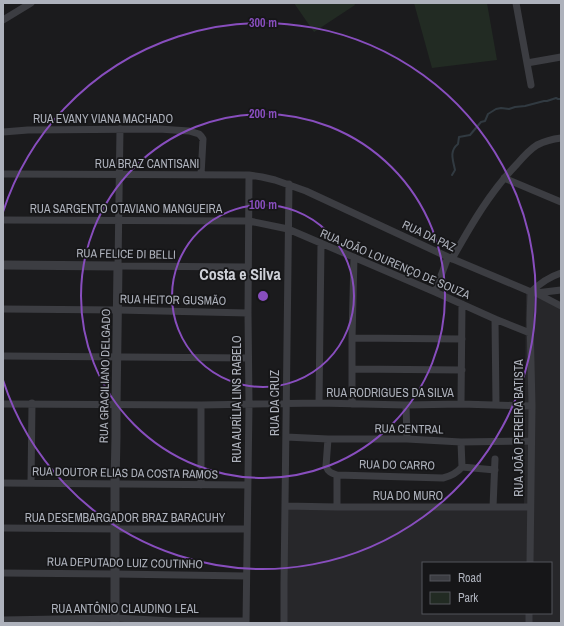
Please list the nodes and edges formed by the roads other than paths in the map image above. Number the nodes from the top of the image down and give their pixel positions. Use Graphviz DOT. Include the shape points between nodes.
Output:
graph roads {
  1 [pos="31,3"];
  2 [pos="516,3"];
  3 [pos="3,20"];
  4 [pos="561,57"];
  5 [pos="527,63"];
  6 [pos="531,85"];
  7 [pos="120,129"];
  8 [pos="3,132"];
  9 [pos="561,138"];
  10 [pos="3,174"];
  11 [pos="120,175"];
  12 [pos="201,175"];
  13 [pos="249,175"];
  14 [pos="504,178"];
  15 [pos="289,184"];
  16 [pos="561,202"];
  17 [pos="3,220"];
  18 [pos="119,220"];
  19 [pos="249,221"];
  20 [pos="288,229"];
  21 [pos="321,244"];
  22 [pos="354,258"];
  23 [pos="450,258"];
  24 [pos="3,265"];
  25 [pos="118,266"];
  26 [pos="248,267"];
  27 [pos="561,273"];
  28 [pos="561,290"];
  29 [pos="435,292"];
  30 [pos="534,293"];
  31 [pos="462,304"];
  32 [pos="561,306"];
  33 [pos="3,309"];
  34 [pos="118,310"];
  35 [pos="248,313"];
  36 [pos="495,319"];
  37 [pos="530,333"];
  38 [pos="352,338"];
  39 [pos="462,338"];
  40 [pos="3,356"];
  41 [pos="117,356"];
  42 [pos="248,358"];
  43 [pos="352,369"];
  44 [pos="462,370"];
  45 [pos="32,403"];
  46 [pos="319,403"];
  47 [pos="3,404"];
  48 [pos="249,404"];
  49 [pos="286,404"];
  50 [pos="352,404"];
  51 [pos="461,404"];
  52 [pos="116,405"];
  53 [pos="200,405"];
  54 [pos="406,405"];
  55 [pos="496,405"];
  56 [pos="532,406"];
  57 [pos="286,437"];
  58 [pos="328,439"];
  59 [pos="407,439"];
  60 [pos="531,441"];
  61 [pos="461,442"];
  62 [pos="495,458"];
  63 [pos="462,467"];
  64 [pos="495,470"];
  65 [pos="337,475"];
  66 [pos="3,482"];
  67 [pos="31,483"];
  68 [pos="115,484"];
  69 [pos="201,485"];
  70 [pos="247,485"];
  71 [pos="285,506"];
  72 [pos="336,507"];
  73 [pos="493,507"];
  74 [pos="530,507"];
  75 [pos="3,528"];
  76 [pos="115,529"];
  77 [pos="247,529"];
  78 [pos="530,562"];
  79 [pos="3,573"];
  80 [pos="115,574"];
  81 [pos="246,576"];
  82 [pos="3,620"];
  83 [pos="115,621"];
  84 [pos="246,622"];
  85 [pos="284,623"];
  1 -- 3 [label="street"];
  2 -- 5 [label="street"];
  4 -- 5 [label="street"];
  5 -- 6 [label="street"];
  7 -- 8 [label="street, RUA EVANY VIANA MACHADO"];
  7 -- 11 [label="street, RUA GRACILIANO DELGADO"];
  7 -- 12 [label="street, RUA EVANY VIANA MACHADO" via="159,129 196,133 201,136 203,142"];
  9 -- 14 [label="street" via="536,146"];
  10 -- 11 [label="street, RUA BRAZ CANTISANI"];
  11 -- 12 [label="street, RUA BRAZ CANTISANI"];
  11 -- 18 [label="street, RUA GRACILIANO DELGADO"];
  12 -- 13 [label="street, RUA BRAZ CANTISANI"];
  13 -- 15 [label="street, RUA BRAZ CANTISANI"];
  13 -- 19 [label="street, RUA AURÍLIA LINS RABELO"];
  14 -- 16 [label="street"];
  14 -- 23 [label="street"];
  15 -- 20 [label="street, RUA DA CRUZ"];
  15 -- 23 [label="street, RUA DA PAZ"];
  17 -- 18 [label="street, RUA SARGENTO OTAVIANO MANGUEIRA"];
  18 -- 19 [label="street, RUA SARGENTO OTAVIANO MANGUEIRA"];
  18 -- 25 [label="street, RUA GRACILIANO DELGADO"];
  19 -- 20 [label="street, RUA JOÃO LOURENÇO DE SOUZA"];
  19 -- 26 [label="street, RUA AURÍLIA LINS RABELO"];
  20 -- 21 [label="street, RUA JOÃO LOURENÇO DE SOUZA"];
  20 -- 49 [label="street, RUA DA CRUZ"];
  21 -- 22 [label="street, RUA JOÃO LOURENÇO DE SOUZA"];
  21 -- 46 [label="street"];
  22 -- 29 [label="street, RUA JOÃO LOURENÇO DE SOUZA"];
  22 -- 38 [label="street"];
  23 -- 29 [label="street"];
  23 -- 30 [label="street, RUA DA PAZ"];
  24 -- 25 [label="street, RUA FELICE DI BELLI"];
  25 -- 26 [label="street, RUA FELICE DI BELLI"];
  25 -- 34 [label="street, RUA GRACILIANO DELGADO"];
  26 -- 35 [label="street, RUA AURÍLIA LINS RABELO"];
  27 -- 30 [label="street" via="542,282"];
  28 -- 30 [label="street"];
  29 -- 31 [label="street, RUA JOÃO LOURENÇO DE SOUZA"];
  30 -- 32 [label="street, RUA DA PAZ"];
  30 -- 37 [label="street, RUA JOÃO PEREIRA BATISTA"];
  31 -- 36 [label="street, RUA JOÃO LOURENÇO DE SOUZA"];
  31 -- 39 [label="street"];
  33 -- 34 [label="street, RUA HEITOR GUSMÃO"];
  34 -- 35 [label="street, RUA HEITOR GUSMÃO"];
  34 -- 41 [label="street, RUA GRACILIANO DELGADO"];
  35 -- 42 [label="street, RUA AURÍLIA LINS RABELO"];
  36 -- 37 [label="street, RUA JOÃO LOURENÇO DE SOUZA"];
  36 -- 55 [label="street"];
  37 -- 56 [label="street, RUA JOÃO PEREIRA BATISTA"];
  38 -- 39 [label="street"];
  38 -- 43 [label="street"];
  39 -- 44 [label="street"];
  40 -- 41 [label="street"];
  41 -- 42 [label="street"];
  41 -- 52 [label="street, RUA GRACILIANO DELGADO"];
  42 -- 48 [label="street, RUA AURÍLIA LINS RABELO"];
  43 -- 44 [label="street"];
  43 -- 50 [label="street"];
  44 -- 51 [label="street"];
  45 -- 47 [label="street, RUA RODRIGUES DA SILVA"];
  45 -- 52 [label="street, RUA RODRIGUES DA SILVA"];
  45 -- 67 [label="street"];
  46 -- 49 [label="street, RUA RODRIGUES DA SILVA"];
  46 -- 50 [label="street, RUA RODRIGUES DA SILVA"];
  48 -- 49 [label="street, RUA RODRIGUES DA SILVA"];
  48 -- 53 [label="street, RUA RODRIGUES DA SILVA"];
  48 -- 70 [label="street, RUA AURÍLIA LINS RABELO"];
  49 -- 57 [label="street, RUA DA CRUZ"];
  50 -- 54 [label="street, RUA RODRIGUES DA SILVA"];
  51 -- 54 [label="street, RUA RODRIGUES DA SILVA"];
  51 -- 55 [label="street, RUA RODRIGUES DA SILVA"];
  52 -- 53 [label="street, RUA RODRIGUES DA SILVA"];
  52 -- 68 [label="street, RUA GRACILIANO DELGADO"];
  53 -- 69 [label="street"];
  54 -- 59 [label="street"];
  55 -- 56 [label="street, RUA RODRIGUES DA SILVA"];
  56 -- 60 [label="street, RUA JOÃO PEREIRA BATISTA"];
  57 -- 58 [label="street, RUA CENTRAL"];
  57 -- 71 [label="street, RUA DA CRUZ"];
  58 -- 59 [label="street, RUA CENTRAL"];
  58 -- 65 [label="street" via="327,470"];
  59 -- 61 [label="street, RUA CENTRAL"];
  60 -- 61 [label="street, RUA CENTRAL"];
  60 -- 74 [label="street, RUA JOÃO PEREIRA BATISTA"];
  61 -- 63 [label="street"];
  62 -- 64 [label="street"];
  63 -- 64 [label="street"];
  63 -- 65 [label="street, RUA DO CARRO" via="458,472 443,478"];
  64 -- 73 [label="street"];
  65 -- 72 [label="street"];
  66 -- 67 [label="street, RUA DOUTOR ELIAS DA COSTA RAMOS"];
  67 -- 68 [label="street, RUA DOUTOR ELIAS DA COSTA RAMOS"];
  68 -- 69 [label="street, RUA DOUTOR ELIAS DA COSTA RAMOS"];
  68 -- 76 [label="street, RUA GRACILIANO DELGADO"];
  69 -- 70 [label="street, RUA DOUTOR ELIAS DA COSTA RAMOS"];
  70 -- 77 [label="street, RUA AURÍLIA LINS RABELO"];
  71 -- 72 [label="street, RUA DO MURO"];
  71 -- 85 [label="street, RUA DA CRUZ"];
  72 -- 73 [label="street, RUA DO MURO"];
  73 -- 74 [label="street, RUA DO MURO"];
  74 -- 78 [label="street, RUA JOÃO PEREIRA BATISTA"];
  75 -- 76 [label="street, RUA DESEMBARGADOR BRAZ BARACUHY"];
  76 -- 77 [label="street, RUA DESEMBARGADOR BRAZ BARACUHY"];
  76 -- 80 [label="street, RUA GRACILIANO DELGADO"];
  77 -- 81 [label="street, RUA AURÍLIA LINS RABELO"];
  79 -- 80 [label="street, RUA DEPUTADO LUIZ COUTINHO"];
  80 -- 81 [label="street, RUA DEPUTADO LUIZ COUTINHO"];
  80 -- 83 [label="street, RUA GRACILIANO DELGADO"];
  81 -- 84 [label="street, RUA AURÍLIA LINS RABELO"];
  82 -- 83 [label="street, RUA ANTÔNIO CLAUDINO LEAL"];
  83 -- 84 [label="street, RUA ANTÔNIO CLAUDINO LEAL"];
}
